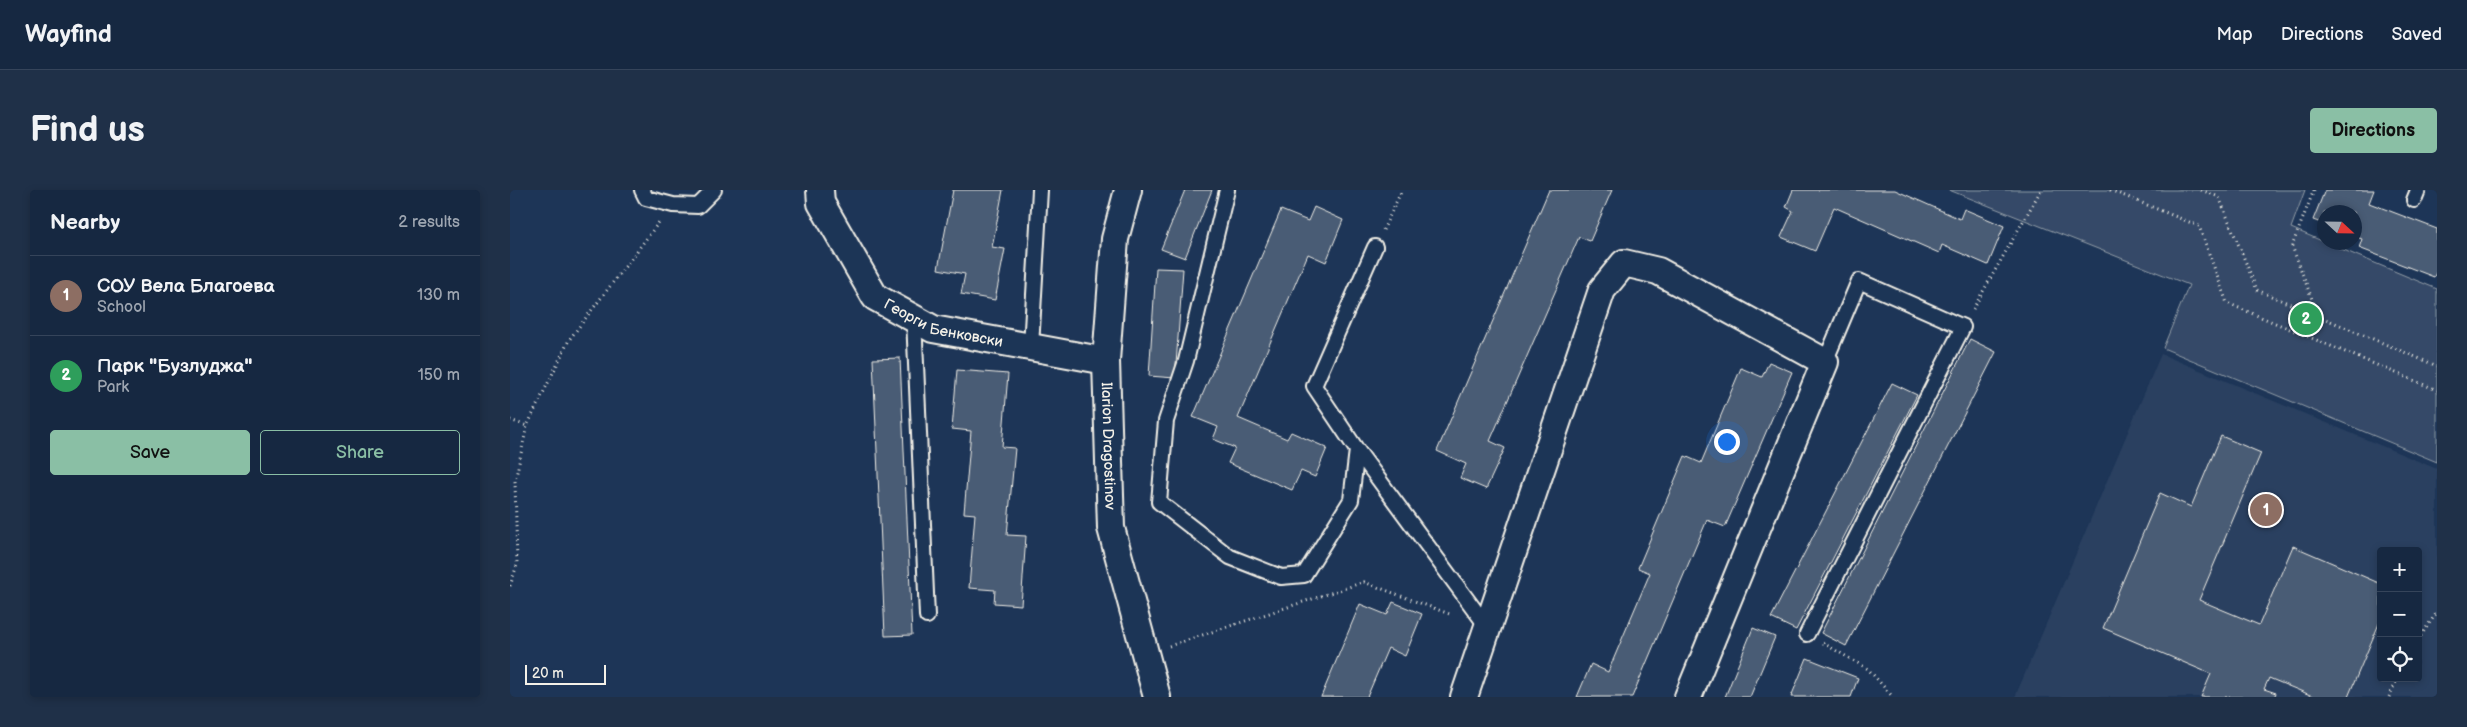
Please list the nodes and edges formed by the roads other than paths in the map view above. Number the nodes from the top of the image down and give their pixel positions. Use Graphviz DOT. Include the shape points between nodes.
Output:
graph roads {
  1 [pos="642,190"];
  2 [pos="714,190"];
  3 [pos="820,190"];
  4 [pos="1040,190"];
  5 [pos="1128,190"];
  6 [pos="1227,190"];
  7 [pos="1375,247"];
  8 [pos="914,318"];
  9 [pos="1031,347"];
  10 [pos="1106,361"];
  11 [pos="1825,362"];
  12 [pos="1357,450"];
  13 [pos="927,616"];
  14 [pos="1488,628"];
  15 [pos="1807,634"];
  16 [pos="1157,697"];
  17 [pos="1464,697"];
  18 [pos="1688,697"];
  1 -- 2 [label="lane" via="646,198 673,205 698,206"];
  3 -- 8 [label="street, Георги Бенковски" via="821,203 875,297"];
  4 -- 9 [label="lane"];
  5 -- 10 [label="street, Ilarion Dragostinov" via="1115,239"];
  6 -- 12 [label="lane" via="1186,361 1166,421 1159,502 1230,557 1281,576 1304,575 1351,500"];
  7 -- 12 [label="lane" via="1314,386"];
  8 -- 9 [label="street, Георги Бенковски" via="934,329"];
  8 -- 13 [label="lane"];
  9 -- 10 [label="street, Георги Бенковски"];
  10 -- 16 [label="street, Ilarion Dragostinov" via="1111,528"];
  11 -- 14 [label="street" via="1658,271 1624,263 1602,290"];
  11 -- 15 [label="lane" via="1859,281 1963,326"];
  11 -- 18 [label="street"];
  12 -- 14 [label="lane"];
  14 -- 17 [label="street"];
}
